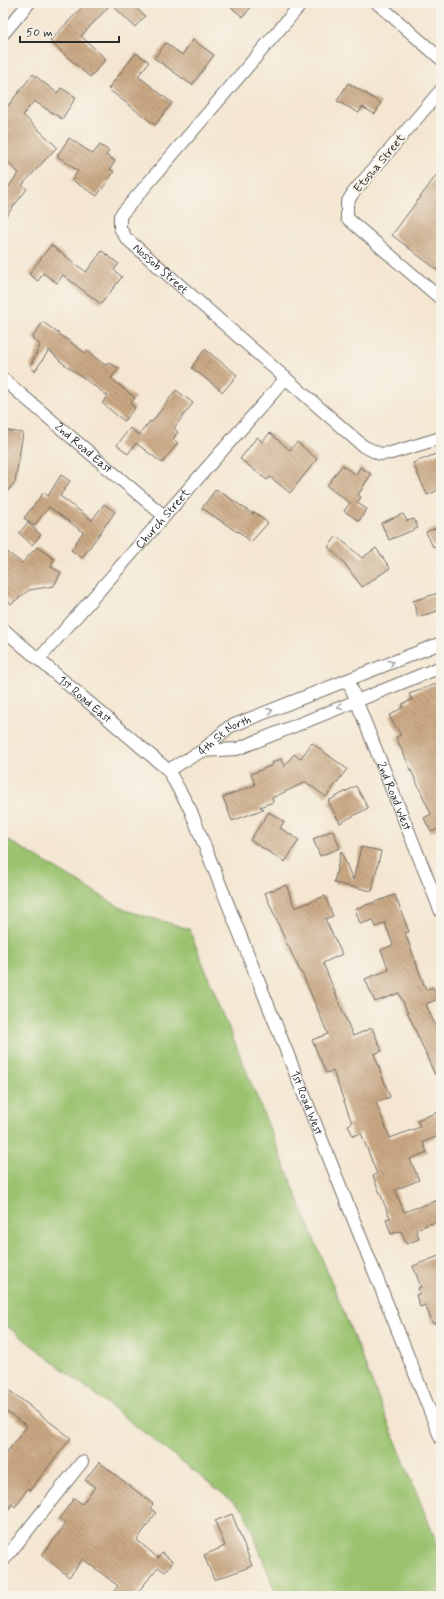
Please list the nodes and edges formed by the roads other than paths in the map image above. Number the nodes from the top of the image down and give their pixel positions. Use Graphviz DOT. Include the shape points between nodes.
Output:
graph roads {
  1 [pos="29,3"];
  2 [pos="302,3"];
  3 [pos="377,3"];
  4 [pos="3,34"];
  5 [pos="441,59"];
  6 [pos="441,90"];
  7 [pos="441,299"];
  8 [pos="3,378"];
  9 [pos="286,378"];
  10 [pos="441,438"];
  11 [pos="164,516"];
  12 [pos="3,629"];
  13 [pos="441,643"];
  14 [pos="39,659"];
  15 [pos="441,667"];
  16 [pos="348,680"];
  17 [pos="355,701"];
  18 [pos="202,752"];
  19 [pos="168,770"];
  20 [pos="441,912"];
  21 [pos="441,1439"];
  22 [pos="82,1462"];
  23 [pos="3,1561"];
  1 -- 4 [label="street"];
  2 -- 9 [label="street, Nossob Street" via="120,216 120,228 126,238"];
  3 -- 5 [label="street"];
  6 -- 7 [label="street, Etosha Street" via="353,193 347,203 347,218"];
  8 -- 11 [label="street, 2nd Road East"];
  9 -- 10 [label="street, Nossob Street" via="363,446 380,454 407,449"];
  9 -- 11 [label="street, Church Street"];
  11 -- 14 [label="street, Church Street"];
  12 -- 14 [label="street, 1st Road East"];
  16 -- 13 [label="street, 4th St North, one-way"];
  14 -- 19 [label="street, 1st Road East"];
  15 -- 17 [label="street, 4th St North"];
  16 -- 17 [label="street, 2nd Road West"];
  18 -- 16 [label="street, 4th St North, one-way" via="229,727"];
  17 -- 18 [label="street, 4th St North, one-way" via="236,749"];
  17 -- 20 [label="street, 2nd Road West"];
  18 -- 19 [label="street"];
  19 -- 21 [label="street, 1st Road West" via="190,809"];
  22 -- 23 [label="street"];
}
